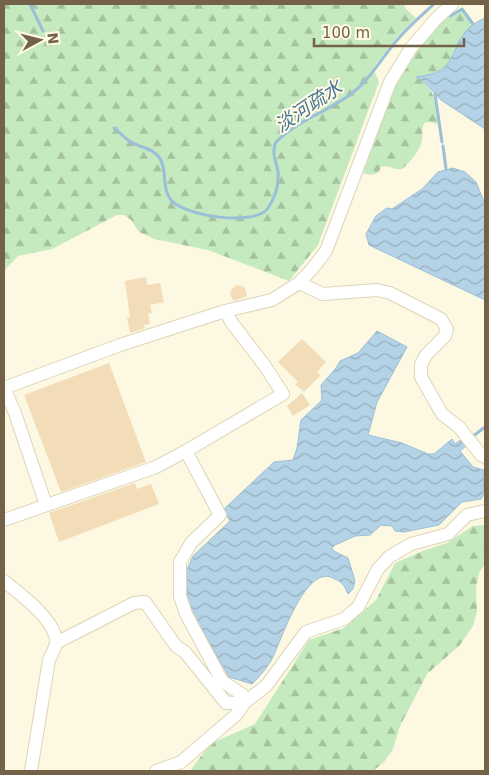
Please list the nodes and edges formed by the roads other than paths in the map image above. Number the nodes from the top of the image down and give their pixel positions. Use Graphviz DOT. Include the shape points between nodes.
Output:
graph roads {
  1 [pos="452,4"];
  2 [pos="299,283"];
  3 [pos="225,311"];
  4 [pos="4,388"];
  5 [pos="186,451"];
  6 [pos="485,457"];
  7 [pos="46,506"];
  8 [pos="485,511"];
  9 [pos="4,520"];
  10 [pos="4,581"];
  11 [pos="56,643"];
  12 [pos="246,702"];
  13 [pos="32,771"];
  14 [pos="156,771"];
  1 -- 2 [label="street" via="421,36 390,82 326,250"];
  2 -- 3 [label="street" via="272,300"];
  2 -- 6 [label="street" via="323,294 378,290 441,319 446,329 445,336 426,355 421,364 421,377 442,414 459,427"];
  3 -- 4 [label="street"];
  3 -- 5 [label="street" via="283,394"];
  4 -- 7 [label="street"];
  5 -- 7 [label="street" via="156,467"];
  5 -- 12 [label="street" via="220,515 191,543 180,562 180,596 186,614 222,681 243,695"];
  7 -- 9 [label="street"];
  8 -- 12 [label="street" via="466,515 448,534 412,544 389,557 378,569 358,606 344,620 306,632 266,686"];
  10 -- 11 [label="street" via="52,627"];
  11 -- 12 [label="street" via="134,604 145,602 176,646 185,652 226,703"];
  11 -- 13 [label="street" via="49,660"];
  12 -- 14 [label="street" via="236,715 181,762"];
}
